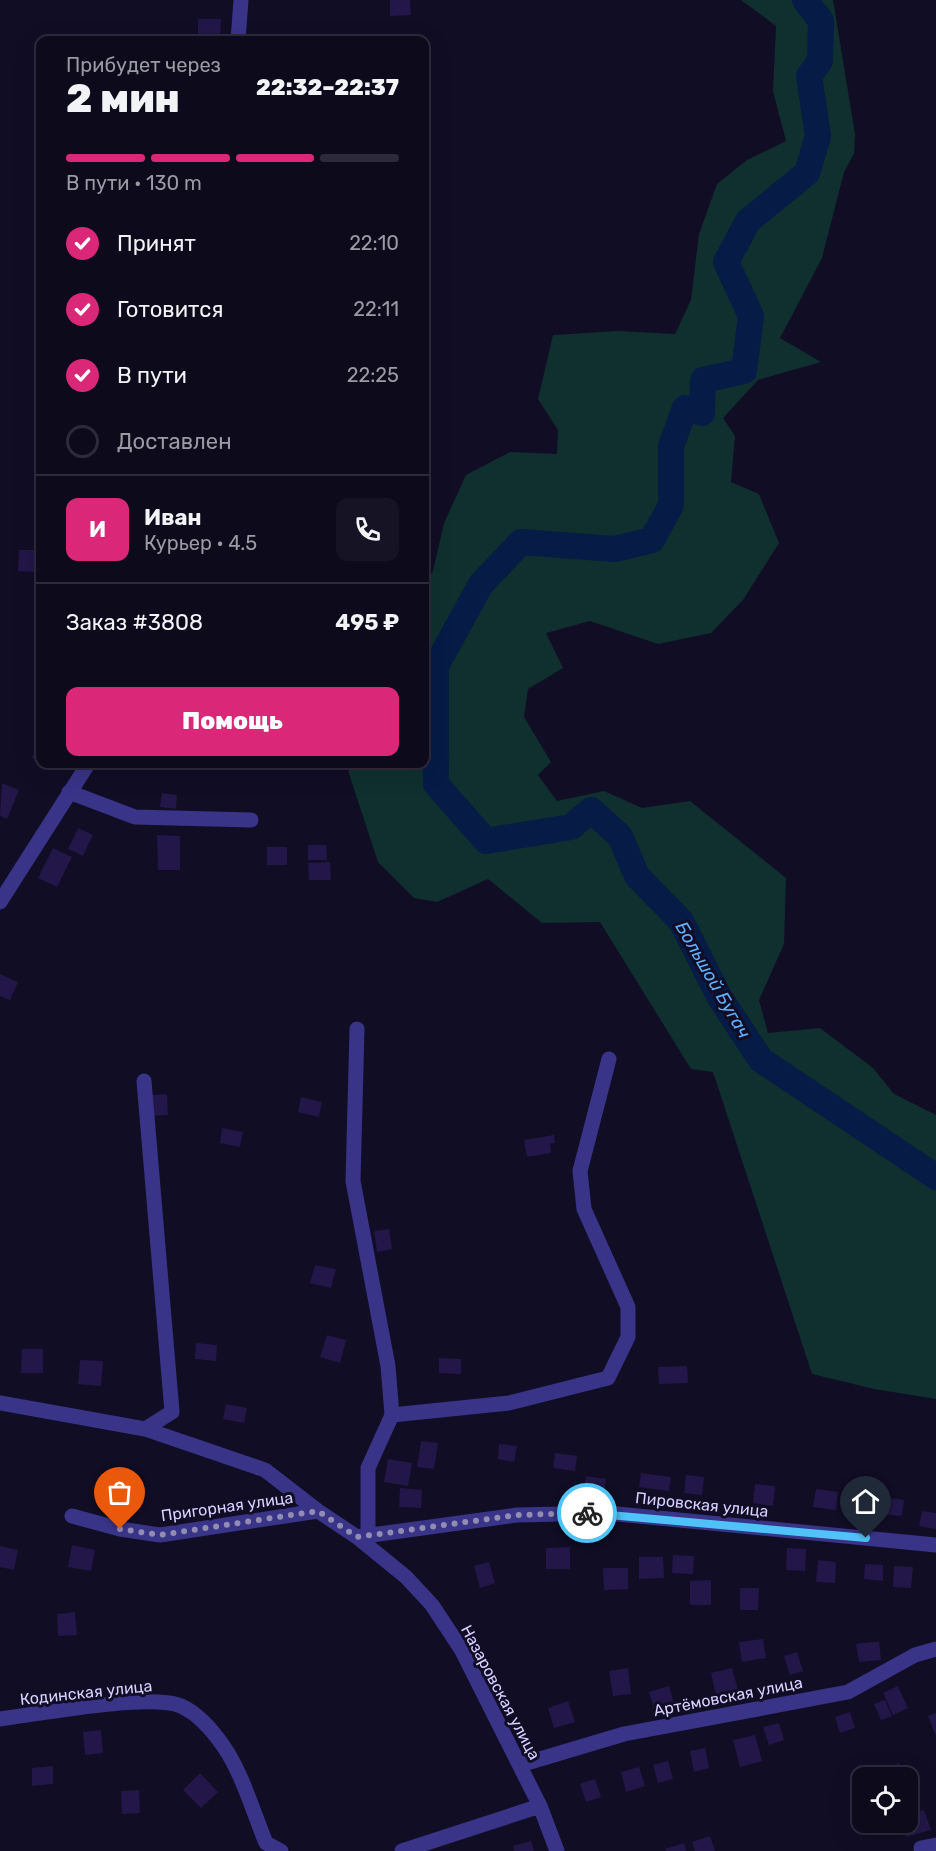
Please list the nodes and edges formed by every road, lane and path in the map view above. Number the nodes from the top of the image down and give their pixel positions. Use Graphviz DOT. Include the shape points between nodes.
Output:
graph roads {
  1 [pos="241,0"];
  2 [pos="238,36"];
  3 [pos="85,768"];
  4 [pos="69,792"];
  5 [pos="251,820"];
  6 [pos="0,902"];
  7 [pos="357,1029"];
  8 [pos="609,1059"];
  9 [pos="144,1081"];
  10 [pos="0,1403"];
  11 [pos="392,1415"];
  12 [pos="145,1429"];
  13 [pos="318,1511"];
  14 [pos="72,1516"];
  15 [pos="363,1536"];
  16 [pos="936,1545"];
  17 [pos="936,1649"];
  18 [pos="0,1719"];
  19 [pos="520,1765"];
  20 [pos="540,1806"];
  21 [pos="281,1851"];
  22 [pos="402,1851"];
  23 [pos="557,1851"];
  1 -- 2 [label="street"];
  3 -- 4 [label="street"];
  4 -- 5 [label="street" via="135,817"];
  4 -- 6 [label="street"];
  7 -- 11 [label="street" via="353,1182 388,1366"];
  8 -- 11 [label="street" via="580,1171 584,1209 628,1307 628,1337 608,1378 509,1403"];
  9 -- 12 [label="street" via="172,1412"];
  10 -- 12 [label="street, Назаровская улица"];
  11 -- 15 [label="street" via="368,1468"];
  12 -- 13 [label="street, Назаровская улица" via="265,1470"];
  13 -- 14 [label="street, Пригорная улица" via="160,1535"];
  13 -- 15 [label="street, Назаровская улица"];
  15 -- 16 [label="street, Пировская улица" via="517,1515 607,1513"];
  15 -- 19 [label="street, Назаровская улица" via="432,1605 461,1649"];
  17 -- 19 [label="street, Артёмовская улица" via="915,1655 848,1692 624,1734"];
  18 -- 21 [label="street, Кодинская улица" via="125,1703 182,1706 206,1724 225,1749 266,1843"];
  19 -- 20 [label="street, Назаровская улица"];
  20 -- 22 [label="street"];
  20 -- 23 [label="street, Назаровская улица"];
}
